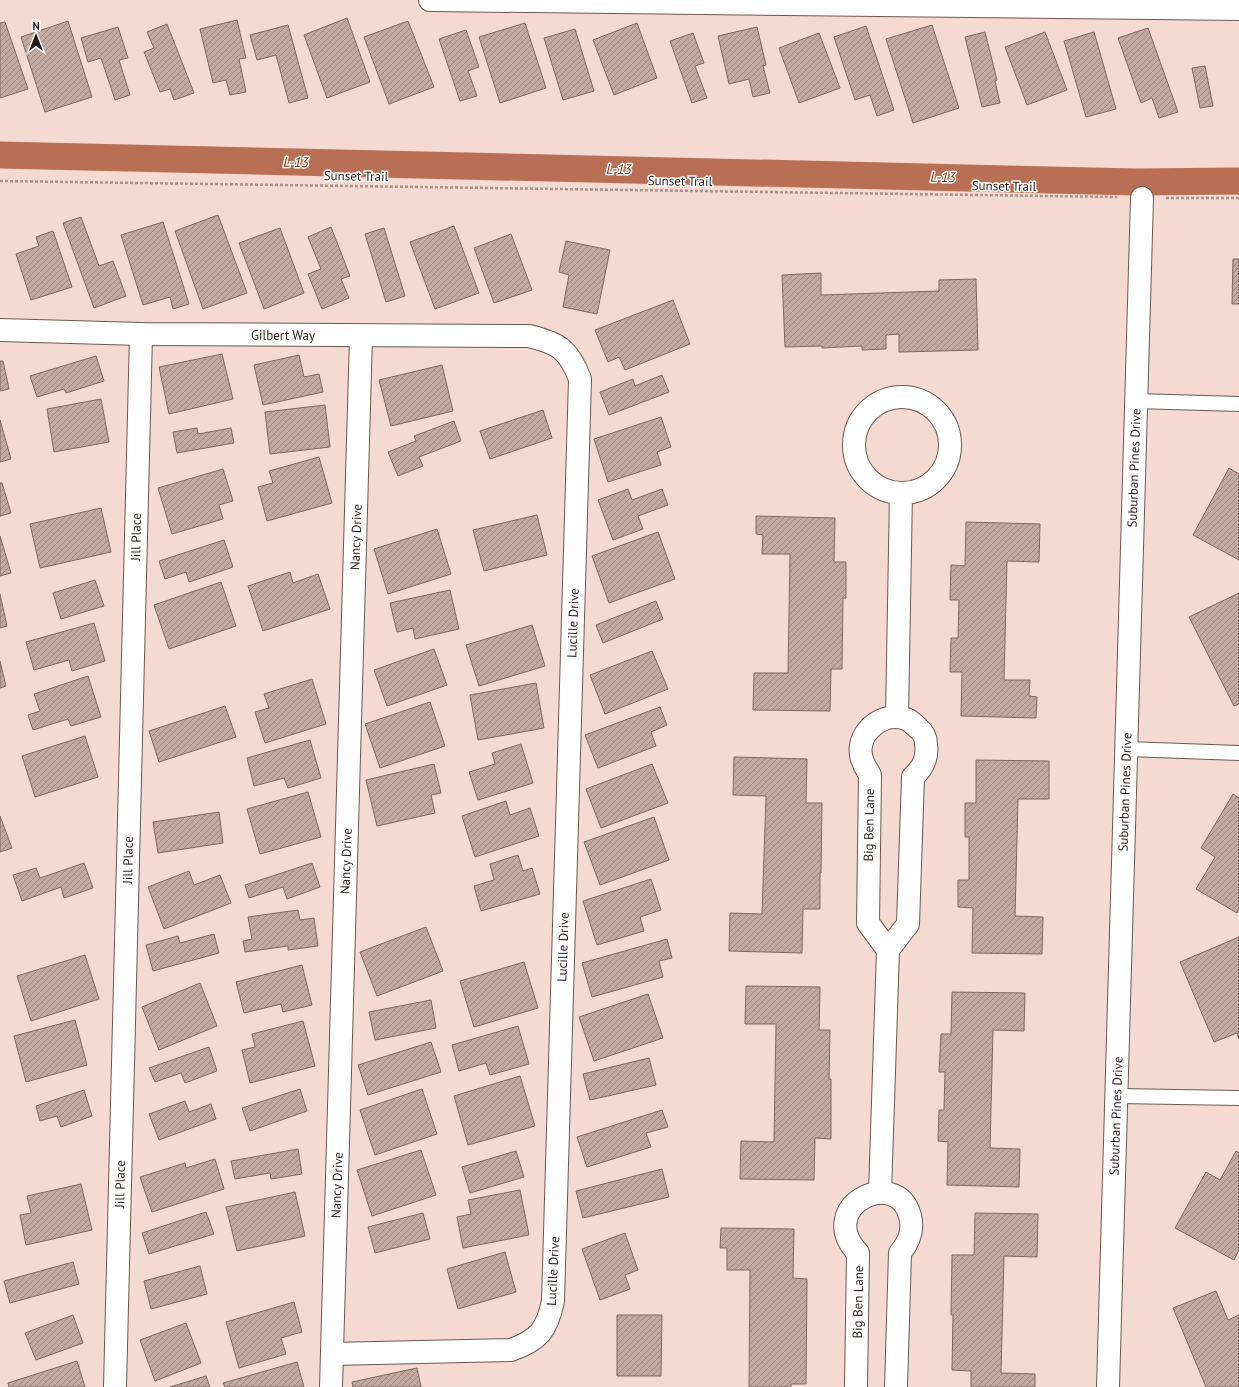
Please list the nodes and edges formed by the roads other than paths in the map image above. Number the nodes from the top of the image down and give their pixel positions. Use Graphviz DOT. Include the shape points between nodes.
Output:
graph roads {
  1 [pos="430,0"];
  2 [pos="614,1"];
  3 [pos="843,2"];
  4 [pos="1069,4"];
  5 [pos="1239,9"];
  6 [pos="1142,198"];
  7 [pos="0,330"];
  8 [pos="141,334"];
  9 [pos="361,336"];
  10 [pos="562,349"];
  11 [pos="1136,401"];
  12 [pos="1239,404"];
  13 [pos="901,493"];
  14 [pos="897,717"];
  15 [pos="1126,749"];
  16 [pos="1239,752"];
  17 [pos="888,950"];
  18 [pos="1117,1096"];
  19 [pos="1239,1098"];
  20 [pos="880,1193"];
  21 [pos="332,1354"];
  22 [pos="115,1387"];
  23 [pos="331,1387"];
  24 [pos="856,1387"];
  25 [pos="896,1387"];
  26 [pos="1108,1387"];
  1 -- 2 [label="street"];
  2 -- 3 [label="street"];
  3 -- 4 [label="street"];
  4 -- 5 [label="street"];
  6 -- 11 [label="street, Suburban Pines Drive"];
  7 -- 8 [label="street, Gilbert Way"];
  8 -- 9 [label="street, Gilbert Way"];
  8 -- 22 [label="street, Jill Place"];
  9 -- 10 [label="street, Gilbert Way" via="529,336 547,340"];
  9 -- 21 [label="street, Nancy Drive"];
  10 -- 21 [label="street, Lucille Drive" via="574,363 580,379 554,1293 550,1318 541,1333 527,1344 511,1350"];
  11 -- 12 [label="lane"];
  11 -- 15 [label="street, Suburban Pines Drive"];
  13 -- 13 [label="street" via="916,491 930,484 941,474 948,460 951,444 948,429 941,415 930,405 916,398 900,396 884,400 870,409 860,421 854,437 854,453 860,469 871,482 885,490"];
  13 -- 14 [label="street"];
  14 -- 17 [label="street" via="906,719 922,732 927,753 920,771 913,777 908,924"];
  14 -- 17 [label="street, Big Ben Lane" via="885,719 867,732 861,754 870,775 868,923"];
  15 -- 16 [label="lane"];
  15 -- 18 [label="street, Suburban Pines Drive"];
  17 -- 20 [label="street"];
  18 -- 19 [label="lane"];
  18 -- 26 [label="street, Suburban Pines Drive"];
  20 -- 24 [label="street, Big Ben Lane" via="860,1198 852,1206 845,1225 846,1236 858,1253"];
  20 -- 25 [label="street, Big Ben Lane" via="892,1194 902,1200 908,1209 911,1222 911,1233 900,1253"];
  21 -- 23 [label="street, Nancy Drive"];
}
